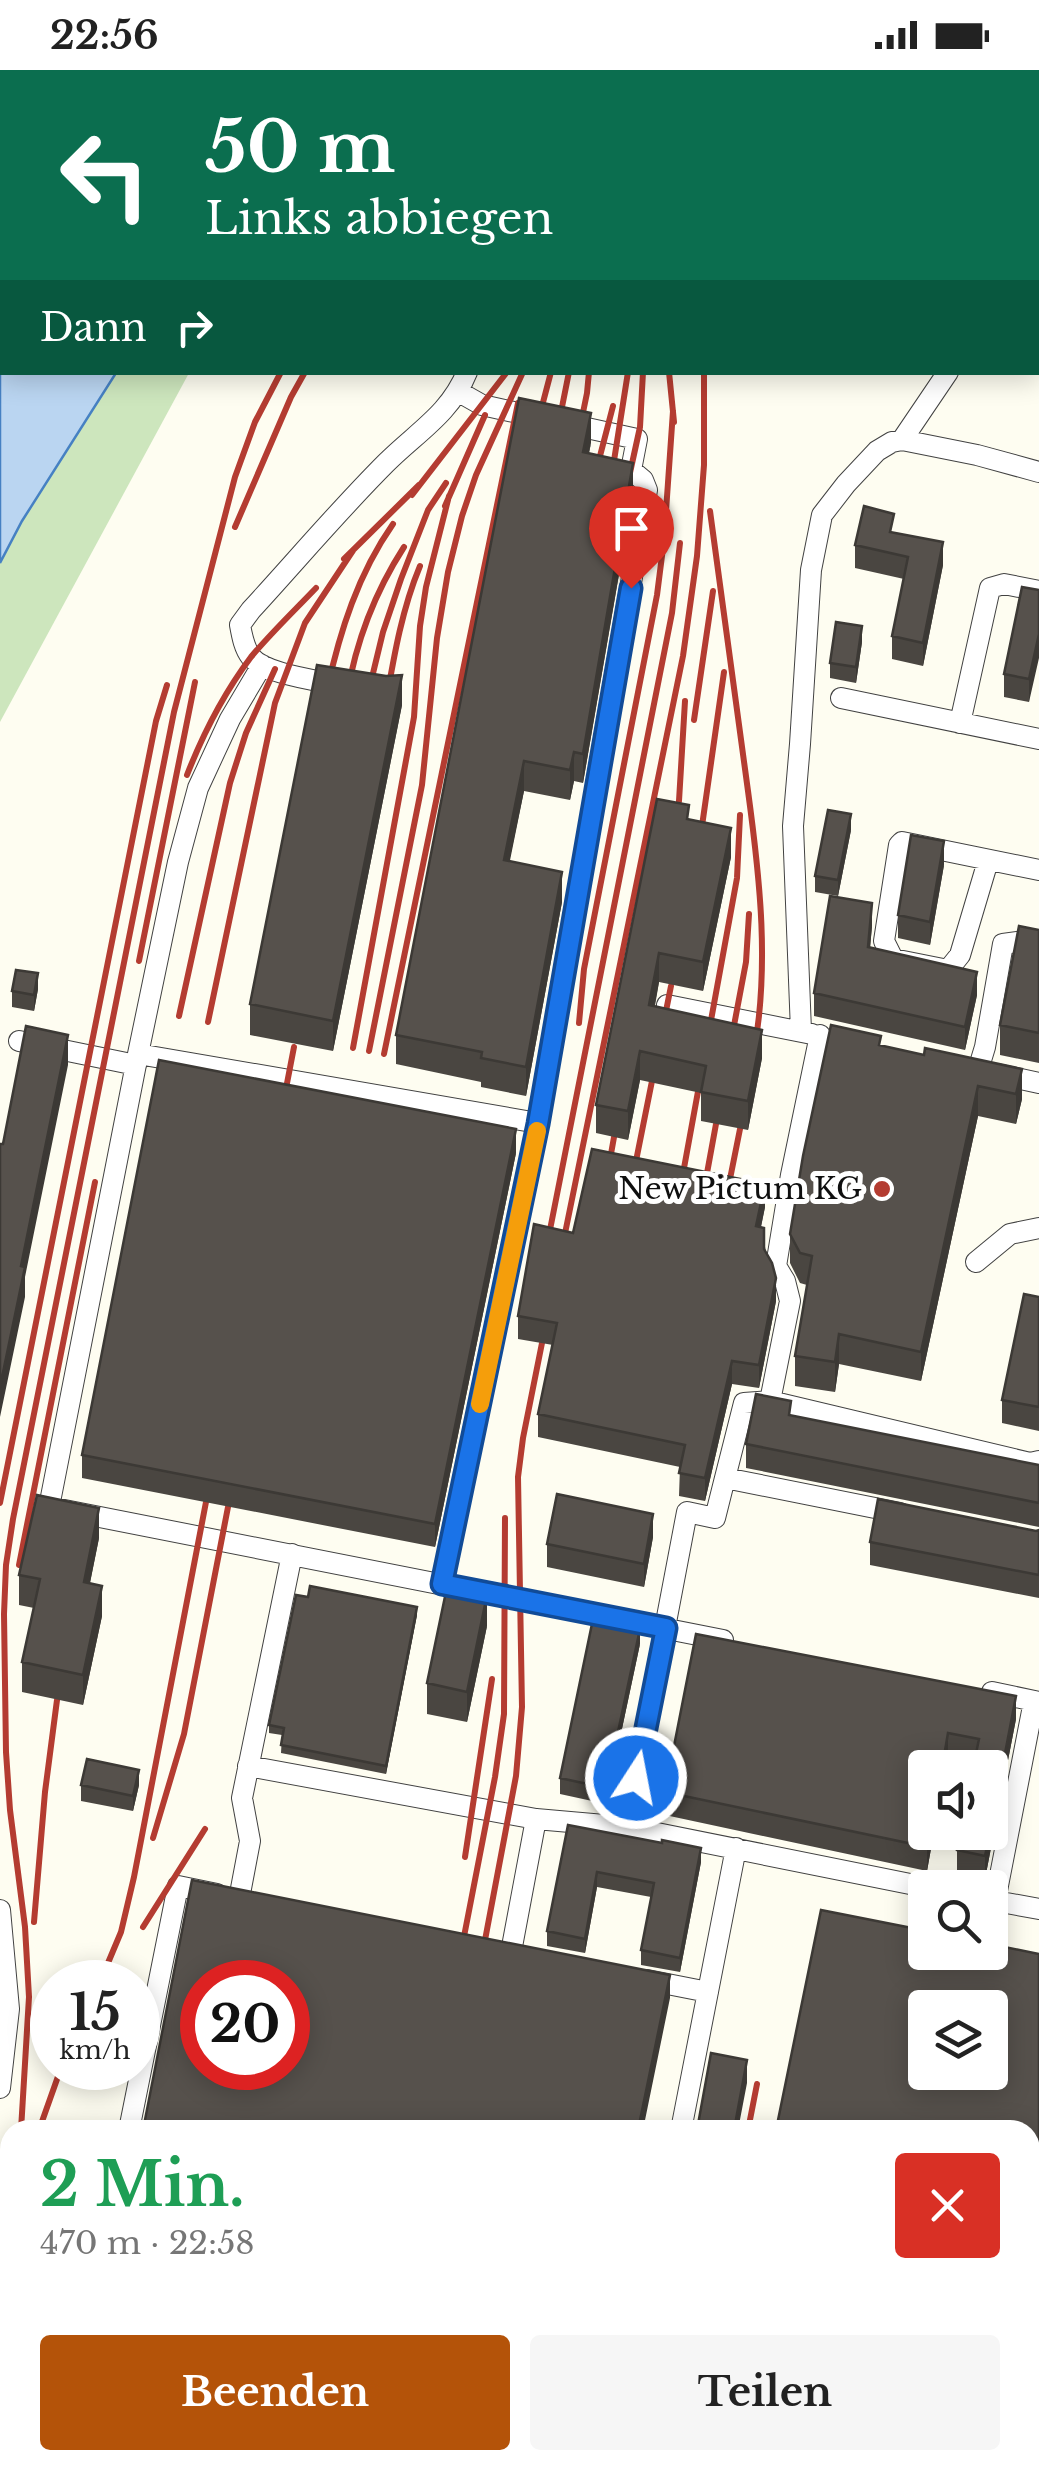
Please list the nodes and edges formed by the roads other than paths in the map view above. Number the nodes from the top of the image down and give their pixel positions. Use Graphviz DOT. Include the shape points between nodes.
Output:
graph roads {
  1 [pos="946,375"];
  2 [pos="463,382"];
  3 [pos="902,440"];
  4 [pos="1039,472"];
  5 [pos="1039,591"];
  6 [pos="262,665"];
  7 [pos="358,688"];
  8 [pos="841,698"];
  9 [pos="960,723"];
  10 [pos="1038,733"];
  11 [pos="988,861"];
  12 [pos="1039,870"];
  13 [pos="1039,942"];
  14 [pos="667,1006"];
  15 [pos="820,1035"];
  16 [pos="19,1041"];
  17 [pos="137,1060"];
  18 [pos="1039,1083"];
  19 [pos="538,1124"];
  20 [pos="1039,1228"];
  21 [pos="976,1262"];
  22 [pos="770,1401"];
  23 [pos="1039,1460"];
  24 [pos="725,1478"];
  25 [pos="928,1519"];
  26 [pos="292,1554"];
  27 [pos="442,1584"];
  28 [pos="666,1628"];
  29 [pos="743,1644"];
  30 [pos="976,1689"];
  31 [pos="1036,1701"];
  32 [pos="248,1766"];
  33 [pos="536,1819"];
  34 [pos="626,1827"];
  35 [pos="736,1848"];
  36 [pos="999,1870"];
  37 [pos="908,1883"];
  38 [pos="1008,1903"];
  39 [pos="1039,1909"];
  40 [pos="0,1910"];
  41 [pos="484,1946"];
  42 [pos="619,1974"];
  43 [pos="708,1992"];
  44 [pos="0,2088"];
  45 [pos="131,2120"];
  46 [pos="682,2120"];
  1 -- 3 [label="street"];
  2 -- 6 [label="street" via="446,409 386,463 240,625 251,658"];
  2 -- 19 [label="street" via="482,406 638,439 631,470 647,490"];
  3 -- 4 [label="street"];
  3 -- 15 [label="street" via="877,451 822,515 810,570 793,826"];
  5 -- 9 [label="street" via="990,588"];
  6 -- 7 [label="street"];
  6 -- 17 [label="street" via="198,788"];
  8 -- 9 [label="street"];
  9 -- 10 [label="street"];
  11 -- 11 [label="street" via="899,845 884,942 893,959 948,970 955,964"];
  11 -- 12 [label="street"];
  13 -- 18 [label="street" via="1002,944 985,1047 969,1068"];
  14 -- 15 [label="street"];
  15 -- 22 [label="street" via="776,1266 790,1302"];
  16 -- 17 [label="street"];
  17 -- 19 [label="street"];
  17 -- 26 [label="street" via="49,1507"];
  19 -- 27 [label="street"];
  20 -- 21 [label="street" via="1010,1234"];
  22 -- 23 [label="street"];
  22 -- 24 [label="street" via="744,1403"];
  24 -- 25 [label="street"];
  24 -- 28 [label="street" via="715,1518 687,1512"];
  26 -- 27 [label="street"];
  26 -- 32 [label="street"];
  27 -- 28 [label="street"];
  28 -- 29 [label="street"];
  28 -- 34 [label="street"];
  30 -- 31 [label="street"];
  31 -- 36 [label="street"];
  32 -- 33 [label="street"];
  32 -- 45 [label="street" via="242,1798 250,1841 248,1901 178,1886"];
  33 -- 34 [label="street"];
  33 -- 41 [label="street" via="520,1954"];
  34 -- 35 [label="street"];
  35 -- 37 [label="street"];
  35 -- 43 [label="street"];
  38 -- 39 [label="street"];
  40 -- 44 [label="street" via="9,2009"];
  42 -- 43 [label="street"];
  43 -- 46 [label="street"];
}
